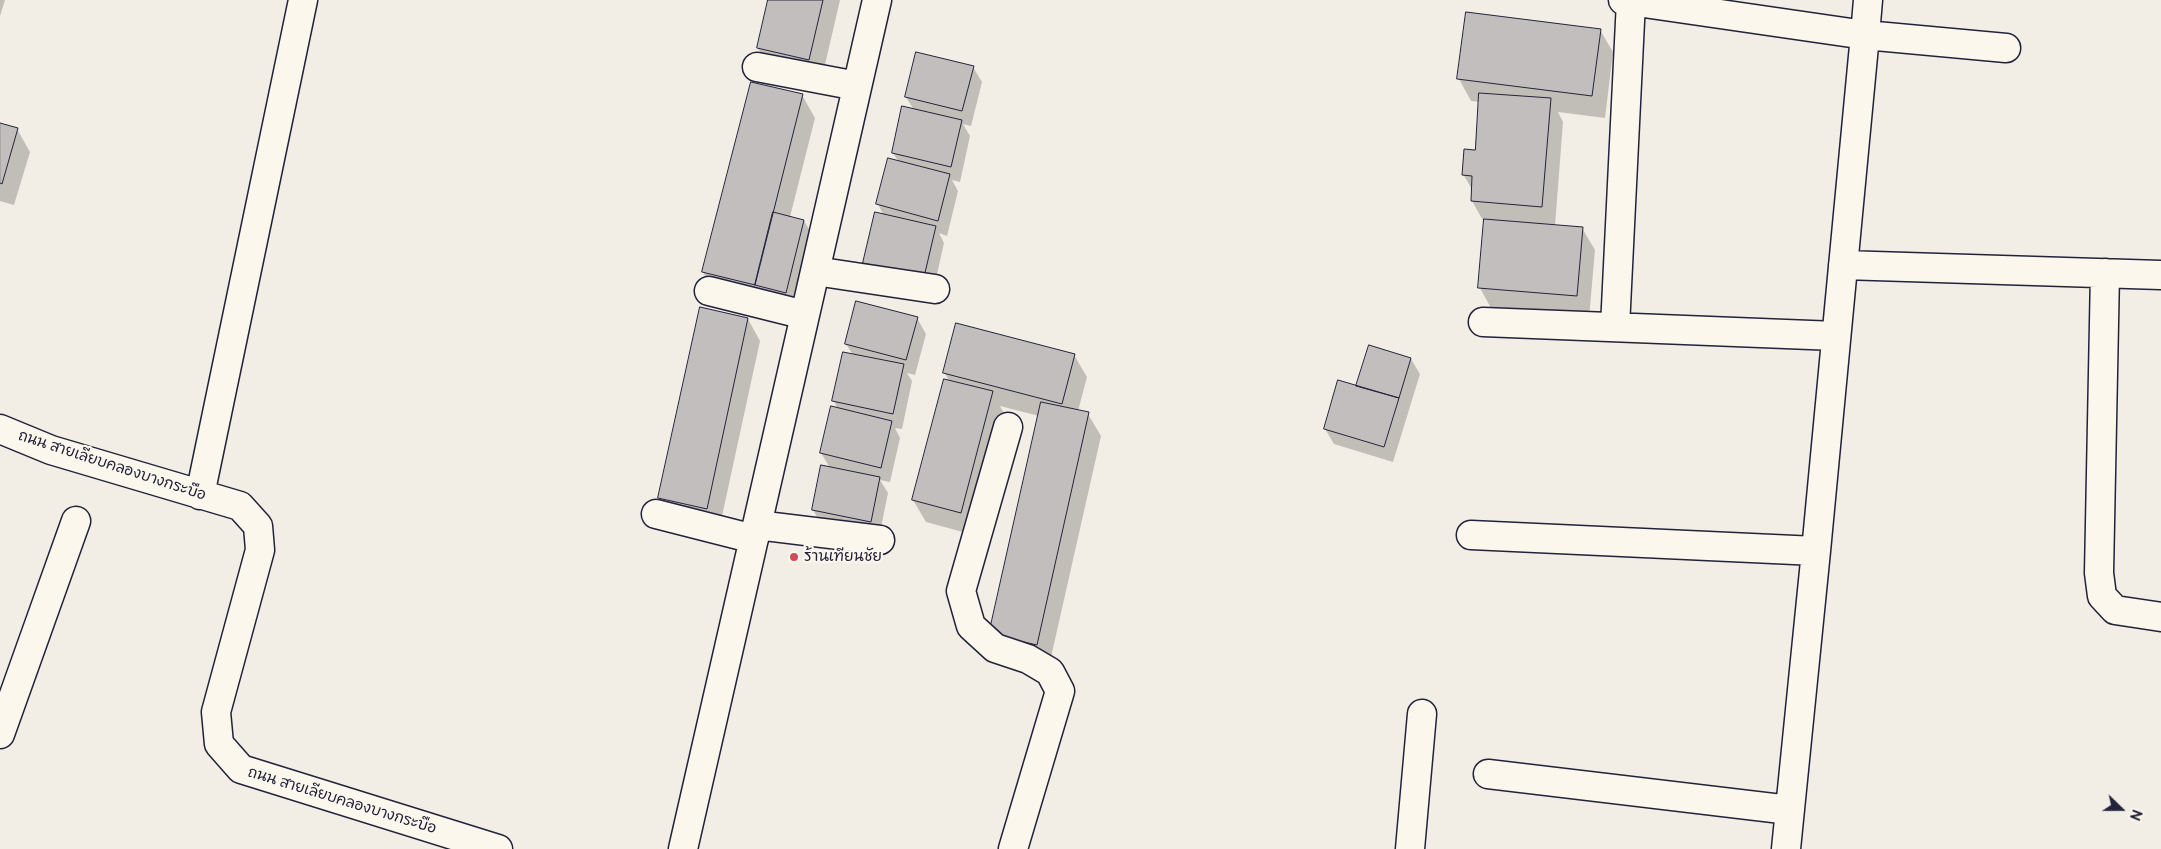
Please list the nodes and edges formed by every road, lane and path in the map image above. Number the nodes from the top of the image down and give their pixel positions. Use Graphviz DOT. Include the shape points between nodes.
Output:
graph roads {
  1 [pos="302,0"];
  2 [pos="877,0"];
  3 [pos="1868,0"];
  4 [pos="1627,1"];
  5 [pos="1865,35"];
  6 [pos="2006,48"];
  7 [pos="757,67"];
  8 [pos="857,86"];
  9 [pos="1843,265"];
  10 [pos="815,271"];
  11 [pos="2105,273"];
  12 [pos="2161,275"];
  13 [pos="935,289"];
  14 [pos="709,291"];
  15 [pos="805,315"];
  16 [pos="1483,322"];
  17 [pos="1615,327"];
  18 [pos="1836,336"];
  19 [pos="1008,426"];
  20 [pos="0,429"];
  21 [pos="200,495"];
  22 [pos="656,514"];
  23 [pos="76,521"];
  24 [pos="755,532"];
  25 [pos="1470,535"];
  26 [pos="880,540"];
  27 [pos="1816,551"];
  28 [pos="2161,617"];
  29 [pos="1422,714"];
  30 [pos="0,734"];
  31 [pos="1488,774"];
  32 [pos="1790,810"];
  33 [pos="498,849"];
  34 [pos="683,849"];
  35 [pos="1013,849"];
  36 [pos="1410,849"];
  37 [pos="1786,849"];
  1 -- 21 [label="street"];
  2 -- 8 [label="street"];
  3 -- 5 [label="street"];
  4 -- 5 [label="street"];
  4 -- 17 [label="street"];
  5 -- 6 [label="street"];
  5 -- 9 [label="street"];
  7 -- 8 [label="street"];
  8 -- 10 [label="street"];
  9 -- 11 [label="street"];
  9 -- 18 [label="street"];
  10 -- 13 [label="street"];
  10 -- 15 [label="street"];
  11 -- 12 [label="street"];
  11 -- 28 [label="street" via="2099,573 2102,596 2115,610"];
  14 -- 15 [label="street"];
  15 -- 24 [label="street"];
  16 -- 17 [label="street"];
  17 -- 18 [label="street"];
  18 -- 27 [label="street"];
  19 -- 35 [label="street" via="961,591 971,626 995,648 1028,659 1050,672 1060,691"];
  20 -- 21 [label="street, ถนน สายเลียบคลองบางกระบือ" via="51,450"];
  21 -- 33 [label="street, ถนน สายเลียบคลองบางกระบือ" via="240,506 258,526 259,534 260,550 216,712 219,744 241,769"];
  22 -- 24 [label="street"];
  23 -- 30 [label="street"];
  24 -- 26 [label="street"];
  24 -- 34 [label="street"];
  25 -- 27 [label="street"];
  27 -- 32 [label="street"];
  29 -- 36 [label="street"];
  31 -- 32 [label="street"];
  32 -- 37 [label="street"];
}
